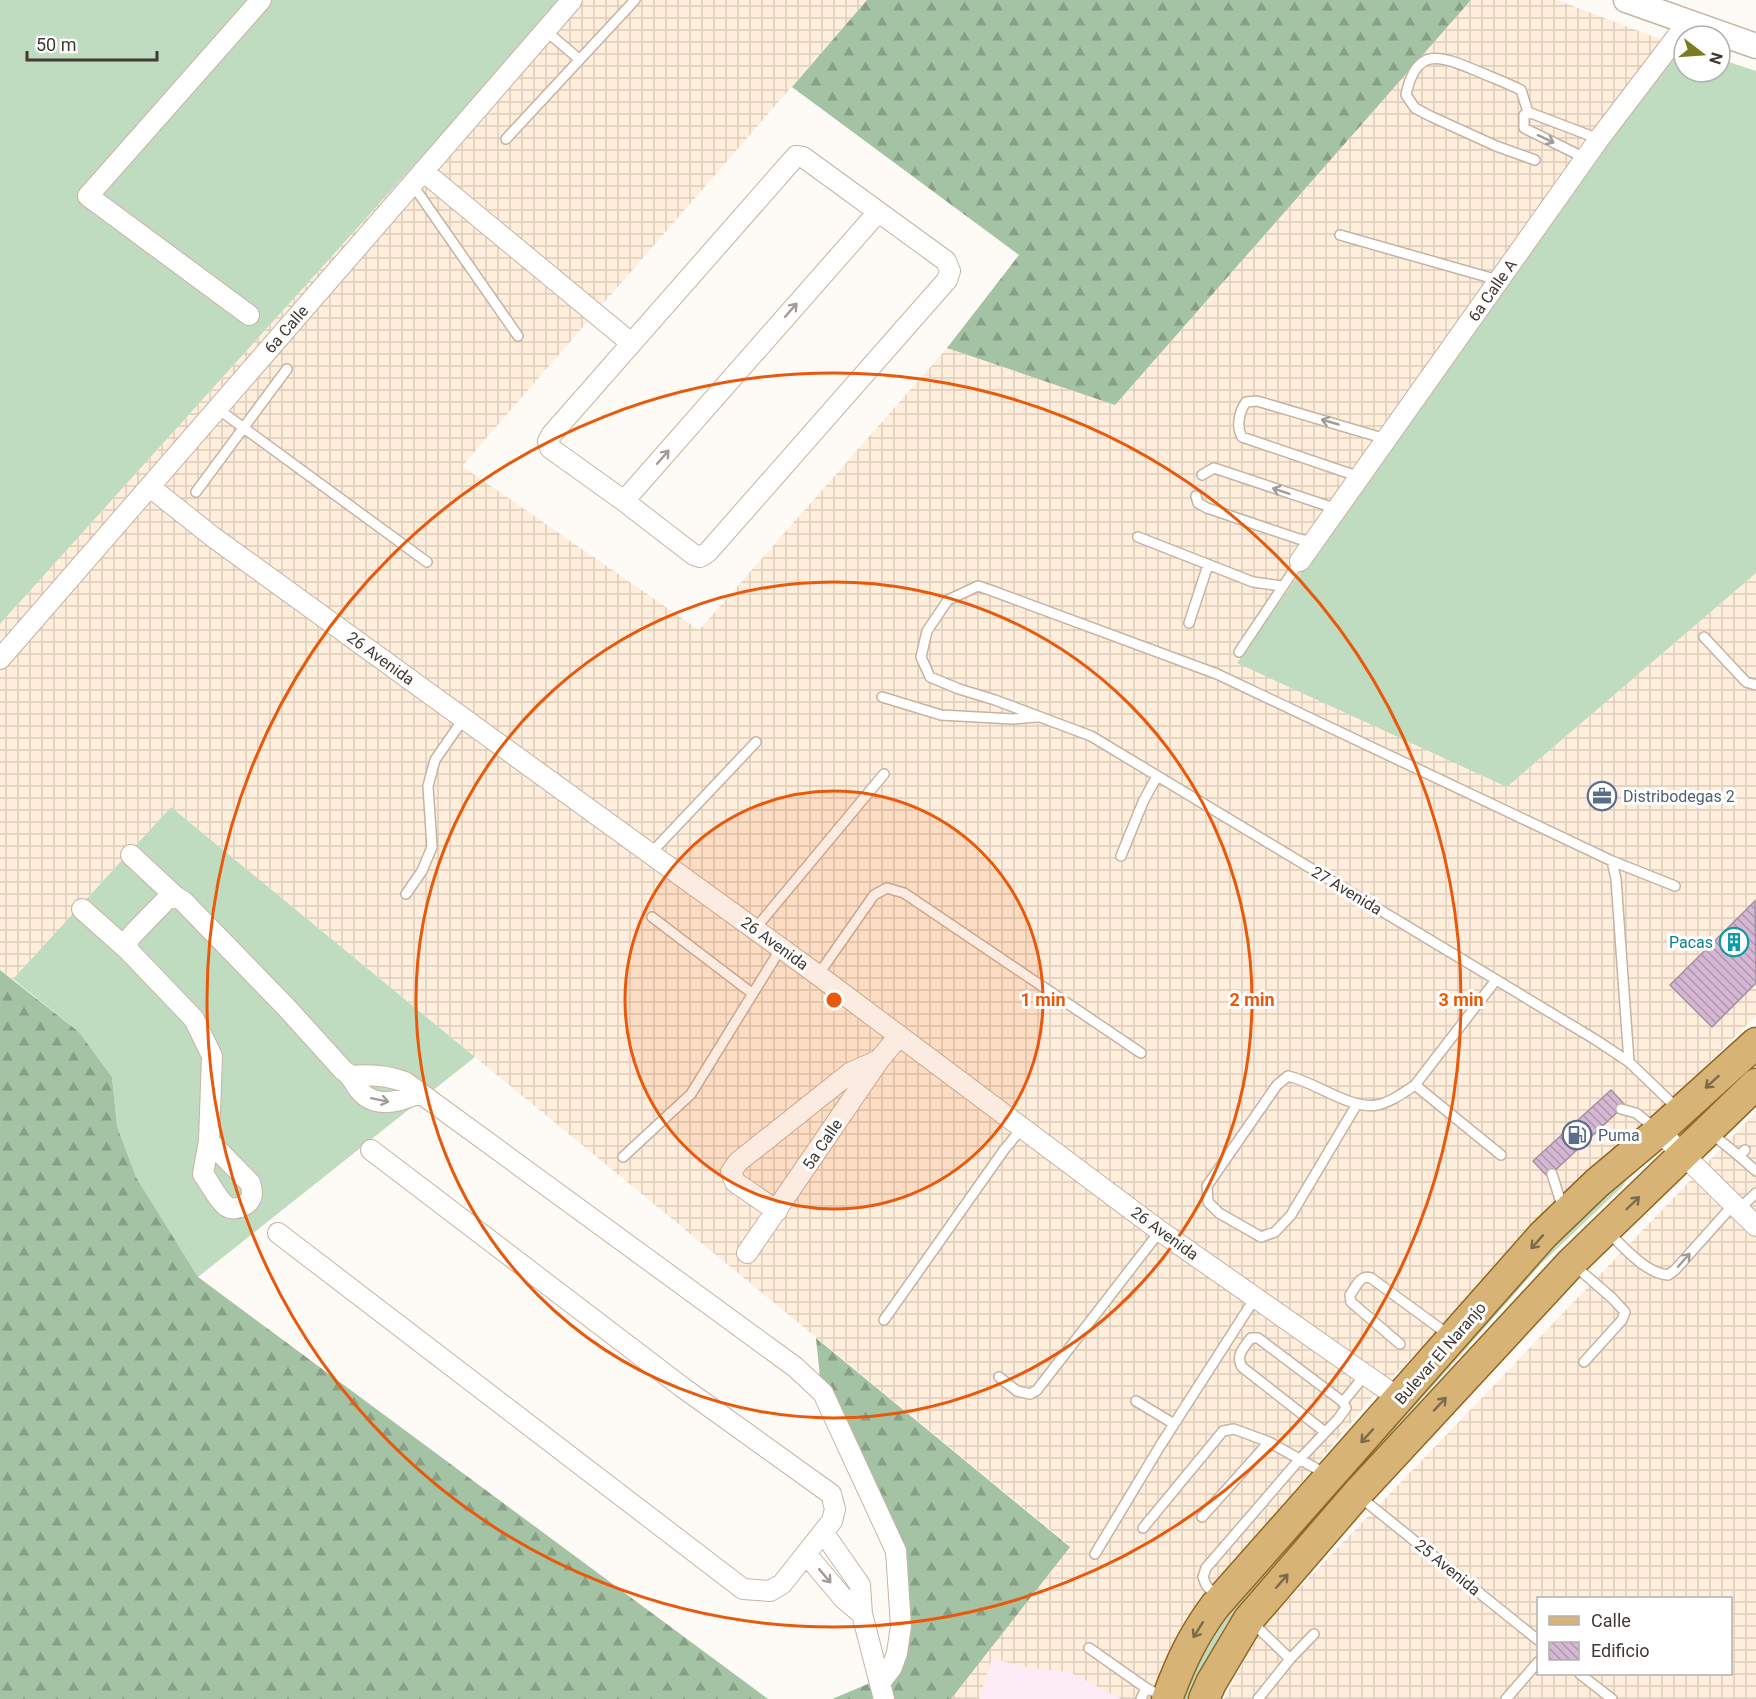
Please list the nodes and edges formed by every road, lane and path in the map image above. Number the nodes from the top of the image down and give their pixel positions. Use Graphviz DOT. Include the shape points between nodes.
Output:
graph roads {
  1 [pos="261,0"];
  2 [pos="572,0"];
  3 [pos="635,0"];
  4 [pos="1626,0"];
  5 [pos="1688,22"];
  6 [pos="546,31"];
  7 [pos="1756,46"];
  8 [pos="579,59"];
  9 [pos="1528,112"];
  10 [pos="1599,139"];
  11 [pos="506,140"];
  12 [pos="1585,158"];
  13 [pos="1535,160"];
  14 [pos="417,178"];
  15 [pos="878,212"];
  16 [pos="1340,235"];
  17 [pos="1498,280"];
  18 [pos="249,315"];
  19 [pos="518,336"];
  20 [pos="631,343"];
  21 [pos="287,369"];
  22 [pos="218,409"];
  23 [pos="243,427"];
  24 [pos="1386,439"];
  25 [pos="1202,476"];
  26 [pos="1360,477"];
  27 [pos="150,487"];
  28 [pos="196,492"];
  29 [pos="1196,496"];
  30 [pos="624,501"];
  31 [pos="1337,509"];
  32 [pos="1138,537"];
  33 [pos="1314,542"];
  34 [pos="1300,561"];
  35 [pos="427,562"];
  36 [pos="1208,565"];
  37 [pos="1282,586"];
  38 [pos="1189,623"];
  39 [pos="1704,637"];
  40 [pos="1239,652"];
  41 [pos="0,659"];
  42 [pos="1756,685"];
  43 [pos="882,697"];
  44 [pos="1039,717"];
  45 [pos="464,718"];
  46 [pos="756,742"];
  47 [pos="884,774"];
  48 [pos="1157,776"];
  49 [pos="651,854"];
  50 [pos="131,855"];
  51 [pos="1121,856"];
  52 [pos="1612,861"];
  53 [pos="1676,886"];
  54 [pos="406,894"];
  55 [pos="175,896"];
  56 [pos="82,909"];
  57 [pos="652,917"];
  58 [pos="756,929"];
  59 [pos="782,948"];
  60 [pos="128,950"];
  61 [pos="818,975"];
  62 [pos="1496,980"];
  63 [pos="753,994"];
  64 [pos="899,1036"];
  65 [pos="1756,1043"];
  66 [pos="1141,1053"];
  67 [pos="879,1060"];
  68 [pos="1629,1062"];
  69 [pos="351,1076"];
  70 [pos="1756,1084"];
  71 [pos="1415,1085"];
  72 [pos="419,1092"];
  73 [pos="1357,1104"];
  74 [pos="1621,1109"];
  75 [pos="1669,1121"];
  76 [pos="1022,1128"];
  77 [pos="1709,1131"];
  78 [pos="209,1141"];
  79 [pos="371,1150"];
  80 [pos="1501,1155"];
  81 [pos="1683,1155"];
  82 [pos="623,1157"];
  83 [pos="1756,1172"];
  84 [pos="1552,1174"];
  85 [pos="1756,1193"];
  86 [pos="1736,1206"];
  87 [pos="777,1211"];
  88 [pos="1565,1214"];
  89 [pos="1756,1226"];
  90 [pos="1605,1230"];
  91 [pos="1160,1231"];
  92 [pos="278,1233"];
  93 [pos="747,1253"];
  94 [pos="1572,1262"];
  95 [pos="1255,1298"];
  96 [pos="884,1320"];
  97 [pos="1453,1338"];
  98 [pos="1400,1344"];
  99 [pos="1584,1362"];
  100 [pos="1365,1375"];
  101 [pos="999,1377"];
  102 [pos="1400,1399"];
  103 [pos="1136,1401"];
  104 [pos="1343,1402"];
  105 [pos="1174,1424"];
  106 [pos="1325,1432"];
  107 [pos="1269,1442"];
  108 [pos="1299,1460"];
  109 [pos="1330,1476"];
  110 [pos="1357,1494"];
  111 [pos="1202,1517"];
  112 [pos="1143,1528"];
  113 [pos="823,1532"];
  114 [pos="806,1554"];
  115 [pos="1095,1554"];
  116 [pos="1220,1600"];
  117 [pos="862,1614"];
  118 [pos="1250,1619"];
  119 [pos="1314,1634"];
  120 [pos="1537,1638"];
  121 [pos="1089,1648"];
  122 [pos="1290,1659"];
  123 [pos="1537,1664"];
  124 [pos="1581,1675"];
  125 [pos="882,1691"];
  126 [pos="1210,1694"];
  127 [pos="1156,1696"];
  128 [pos="1258,1699"];
  129 [pos="1506,1699"];
  130 [pos="1612,1699"];
  1 -- 18 [label="street" via="88,196"];
  2 -- 6 [label="street, 6a Calle"];
  3 -- 8 [label="lane"];
  4 -- 5 [label="street"];
  5 -- 7 [label="street"];
  5 -- 10 [label="street, 6a Calle A"];
  6 -- 8 [label="lane"];
  6 -- 14 [label="street, 6a Calle"];
  8 -- 11 [label="lane"];
  9 -- 10 [label="lane"];
  9 -- 12 [label="lane, one-way" via="1524,115 1524,128"];
  9 -- 13 [label="lane" via="1521,90 1435,57 1424,61 1410,79 1406,95 1414,108"];
  10 -- 12 [label="street, 6a Calle A"];
  12 -- 17 [label="street, 6a Calle A"];
  14 -- 19 [label="lane"];
  14 -- 20 [label="street"];
  14 -- 22 [label="street, 6a Calle"];
  15 -- 20 [label="street" via="803,156 796,156"];
  30 -- 15 [label="street, one-way"];
  15 -- 30 [label="street" via="946,261 950,271 947,280 708,552 700,557 694,555"];
  16 -- 17 [label="lane"];
  17 -- 24 [label="street, 6a Calle A"];
  20 -- 30 [label="street" via="548,441 550,448"];
  21 -- 23 [label="lane"];
  22 -- 23 [label="lane"];
  22 -- 27 [label="street, 6a Calle"];
  23 -- 28 [label="lane"];
  23 -- 35 [label="lane"];
  24 -- 26 [label="street, 6a Calle A"];
  24 -- 26 [label="lane, one-way" via="1257,401 1246,402 1238,426 1242,437"];
  31 -- 25 [label="lane, one-way" via="1214,468"];
  26 -- 31 [label="street, 6a Calle A"];
  27 -- 41 [label="street, 6a Calle"];
  27 -- 45 [label="street, 26 Avenida"];
  29 -- 33 [label="lane" via="1198,503 1207,508"];
  31 -- 33 [label="street, 6a Calle A"];
  32 -- 36 [label="lane"];
  33 -- 34 [label="street, 6a Calle A"];
  34 -- 37 [label="lane"];
  36 -- 37 [label="lane" via="1253,582"];
  36 -- 38 [label="lane"];
  37 -- 40 [label="lane"];
  39 -- 42 [label="lane" via="1746,682"];
  43 -- 44 [label="lane" via="941,715"];
  44 -- 48 [label="lane, 27 Avenida" via="1091,736"];
  44 -- 52 [label="lane, 27 Avenida" via="930,676 921,657 927,631 948,600 978,586 1217,674"];
  45 -- 49 [label="street, 26 Avenida"];
  45 -- 54 [label="lane" via="435,760 428,786 432,847"];
  46 -- 49 [label="lane"];
  47 -- 58 [label="lane"];
  48 -- 51 [label="lane"];
  48 -- 62 [label="lane, 27 Avenida"];
  49 -- 58 [label="street, 26 Avenida"];
  50 -- 55 [label="street"];
  52 -- 53 [label="lane, 27 Avenida"];
  52 -- 68 [label="lane"];
  55 -- 60 [label="street" via="167,899 128,940"];
  55 -- 69 [label="street"];
  56 -- 60 [label="street"];
  57 -- 63 [label="lane"];
  58 -- 59 [label="street, 26 Avenida"];
  59 -- 61 [label="street, 26 Avenida"];
  59 -- 63 [label="lane"];
  60 -- 78 [label="street" via="194,1019 204,1036 212,1056"];
  61 -- 64 [label="street, 26 Avenida"];
  61 -- 66 [label="lane" via="874,895 887,888 904,893"];
  62 -- 68 [label="lane, 27 Avenida"];
  62 -- 71 [label="lane"];
  63 -- 82 [label="lane" via="691,1094"];
  64 -- 67 [label="street, 5a Calle"];
  64 -- 76 [label="street, 26 Avenida"];
  65 -- 75 [label="main road, Bulevar El Naranjo, one-way"];
  67 -- 87 [label="street, 5a Calle"];
  67 -- 87 [label="street" via="850,1073 738,1162 731,1172 735,1182"];
  68 -- 75 [label="lane, 27 Avenida"];
  69 -- 72 [label="street" via="388,1076"];
  69 -- 72 [label="street, one-way" via="362,1093 374,1100 389,1103"];
  70 -- 77 [label="main road, Bulevar El Naranjo"];
  71 -- 73 [label="lane" via="1376,1105"];
  71 -- 80 [label="lane"];
  72 -- 125 [label="street" via="795,1367 823,1393 896,1551 901,1626 897,1653"];
  73 -- 73 [label="lane" via="1288,1076 1277,1085 1207,1186 1208,1202 1219,1213 1261,1237 1275,1232 1291,1215"];
  74 -- 75 [label="lane"];
  75 -- 81 [label="street, 27 Avenida"];
  75 -- 88 [label="main road, Bulevar El Naranjo"];
  76 -- 91 [label="street, 26 Avenida"];
  76 -- 96 [label="lane"];
  77 -- 81 [label="main road, Bulevar El Naranjo"];
  77 -- 83 [label="lane" via="1742,1153"];
  79 -- 113 [label="street" via="682,1387 831,1494 835,1509"];
  81 -- 86 [label="street, 27 Avenida"];
  90 -- 81 [label="main road, Bulevar El Naranjo, one-way"];
  84 -- 88 [label="lane"];
  85 -- 86 [label="lane"];
  86 -- 89 [label="street, 27 Avenida"];
  90 -- 86 [label="lane, one-way" via="1652,1270 1668,1275"];
  87 -- 93 [label="street, 5a Calle"];
  88 -- 97 [label="main road, Bulevar El Naranjo, one-way"];
  90 -- 94 [label="main road, Bulevar El Naranjo"];
  91 -- 95 [label="street, 26 Avenida"];
  91 -- 101 [label="lane" via="1037,1390 1030,1394 1017,1391"];
  92 -- 114 [label="street" via="743,1589 770,1591 782,1584"];
  94 -- 99 [label="lane" via="1625,1312"];
  110 -- 94 [label="main road, Bulevar El Naranjo, one-way"];
  95 -- 100 [label="street, 26 Avenida"];
  95 -- 105 [label="lane"];
  97 -- 98 [label="lane" via="1371,1278 1362,1278 1350,1295 1351,1302"];
  97 -- 102 [label="main road, Bulevar El Naranjo"];
  100 -- 102 [label="street, 26 Avenida"];
  100 -- 104 [label="lane"];
  102 -- 109 [label="main road, Bulevar El Naranjo, one-way"];
  103 -- 105 [label="lane"];
  104 -- 106 [label="lane" via="1346,1408"];
  104 -- 106 [label="lane" via="1258,1338 1251,1338 1239,1356 1242,1367"];
  105 -- 115 [label="lane"];
  106 -- 108 [label="lane"];
  107 -- 108 [label="lane"];
  107 -- 111 [label="lane"];
  107 -- 112 [label="lane" via="1234,1429 1223,1431"];
  108 -- 109 [label="lane"];
  108 -- 116 [label="lane" via="1206,1568 1206,1585"];
  109 -- 116 [label="main road, Bulevar El Naranjo"];
  118 -- 110 [label="main road, Bulevar El Naranjo, one-way"];
  110 -- 120 [label="lane, 25 Avenida"];
  113 -- 114 [label="street"];
  113 -- 117 [label="street" via="860,1585"];
  114 -- 117 [label="street, one-way"];
  116 -- 127 [label="main road, Bulevar El Naranjo, one-way"];
  117 -- 125 [label="street"];
  118 -- 122 [label="lane"];
  118 -- 126 [label="main road, Bulevar El Naranjo"];
  119 -- 122 [label="lane"];
  121 -- 127 [label="lane"];
  122 -- 128 [label="lane"];
  123 -- 129 [label="lane"];
  124 -- 130 [label="lane"];
}
